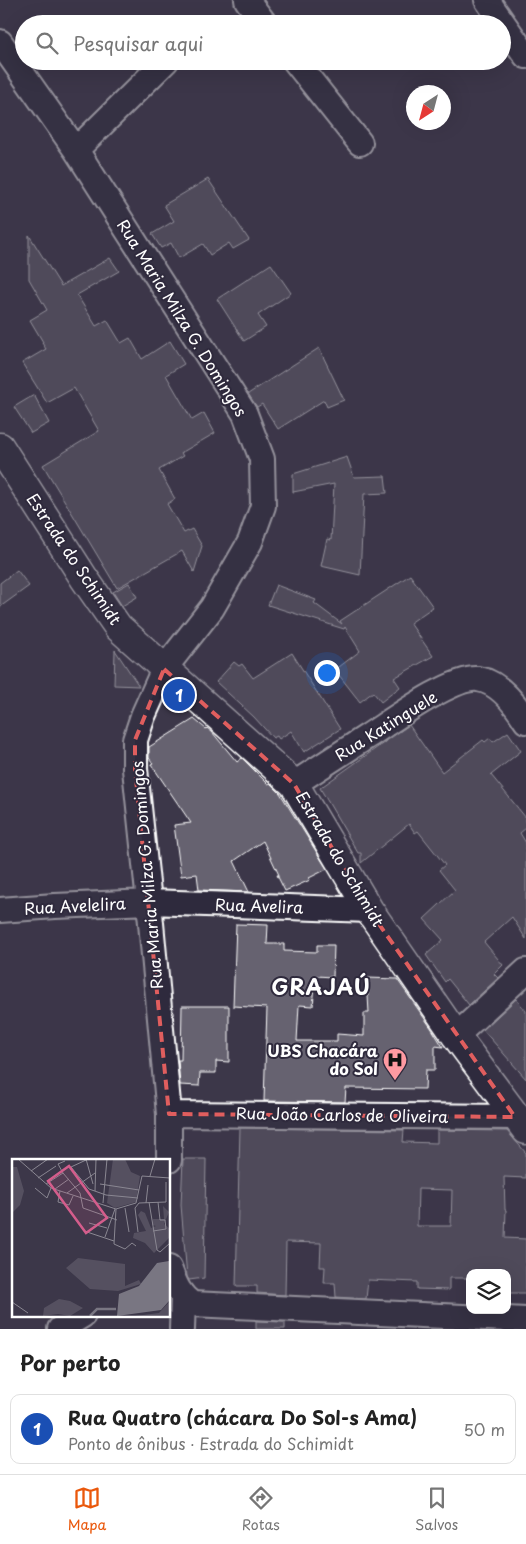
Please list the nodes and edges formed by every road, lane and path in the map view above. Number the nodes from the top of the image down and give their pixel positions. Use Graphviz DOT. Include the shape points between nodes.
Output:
graph roads {
  1 [pos="246,0"];
  2 [pos="488,0"];
  3 [pos="258,15"];
  4 [pos="498,15"];
  5 [pos="511,34"];
  6 [pos="0,42"];
  7 [pos="526,56"];
  8 [pos="15,63"];
  9 [pos="20,70"];
  10 [pos="157,70"];
  11 [pos="302,70"];
  12 [pos="360,144"];
  13 [pos="76,150"];
  14 [pos="0,447"];
  15 [pos="164,669"];
  16 [pos="526,721"];
  17 [pos="294,784"];
  18 [pos="149,902"];
  19 [pos="0,910"];
  20 [pos="369,910"];
  21 [pos="526,971"];
  22 [pos="456,1036"];
  23 [pos="169,1114"];
  24 [pos="521,1123"];
  25 [pos="169,1159"];
  26 [pos="170,1270"];
  27 [pos="188,1301"];
  28 [pos="81,1316"];
  29 [pos="526,1320"];
  30 [pos="60,1329"];
  31 [pos="182,1329"];
  1 -- 3 [label="street"];
  2 -- 4 [label="street"];
  5 -- 7 [label="street"];
  6 -- 8 [label="street, Rua Maria Milza G. Domingos"];
  9 -- 13 [label="street, Rua Maria Milza G. Domingos"];
  10 -- 13 [label="street"];
  11 -- 12 [label="street"];
  13 -- 15 [label="street, Rua Maria Milza G. Domingos" via="245,414 262,459 264,506 250,542 212,608"];
  14 -- 15 [label="street, Estrada do Schimidt" via="118,627"];
  15 -- 17 [label="street, Estrada do Schimidt"];
  15 -- 18 [label="street, Rua Maria Milza G. Domingos" via="135,740"];
  16 -- 17 [label="street, Rua Katinguele" via="515,703 488,682 477,679 462,682 430,696"];
  17 -- 20 [label="street, Estrada do Schimidt"];
  18 -- 19 [label="street, Rua Avelelira"];
  18 -- 20 [label="street, Rua Avelira"];
  18 -- 23 [label="street, Rua Maria Milza G. Domingos"];
  20 -- 22 [label="street, Estrada do Schimidt"];
  21 -- 22 [label="street"];
  22 -- 24 [label="street, Estrada do Schimidt"];
  23 -- 24 [label="street, Rua João Carlos de Oliveira"];
  23 -- 25 [label="street, Rua Maria Milza G. Domingos"];
  26 -- 27 [label="street" via="178,1290"];
  27 -- 29 [label="street"];
  27 -- 31 [label="street"];
  28 -- 30 [label="street"];
}
